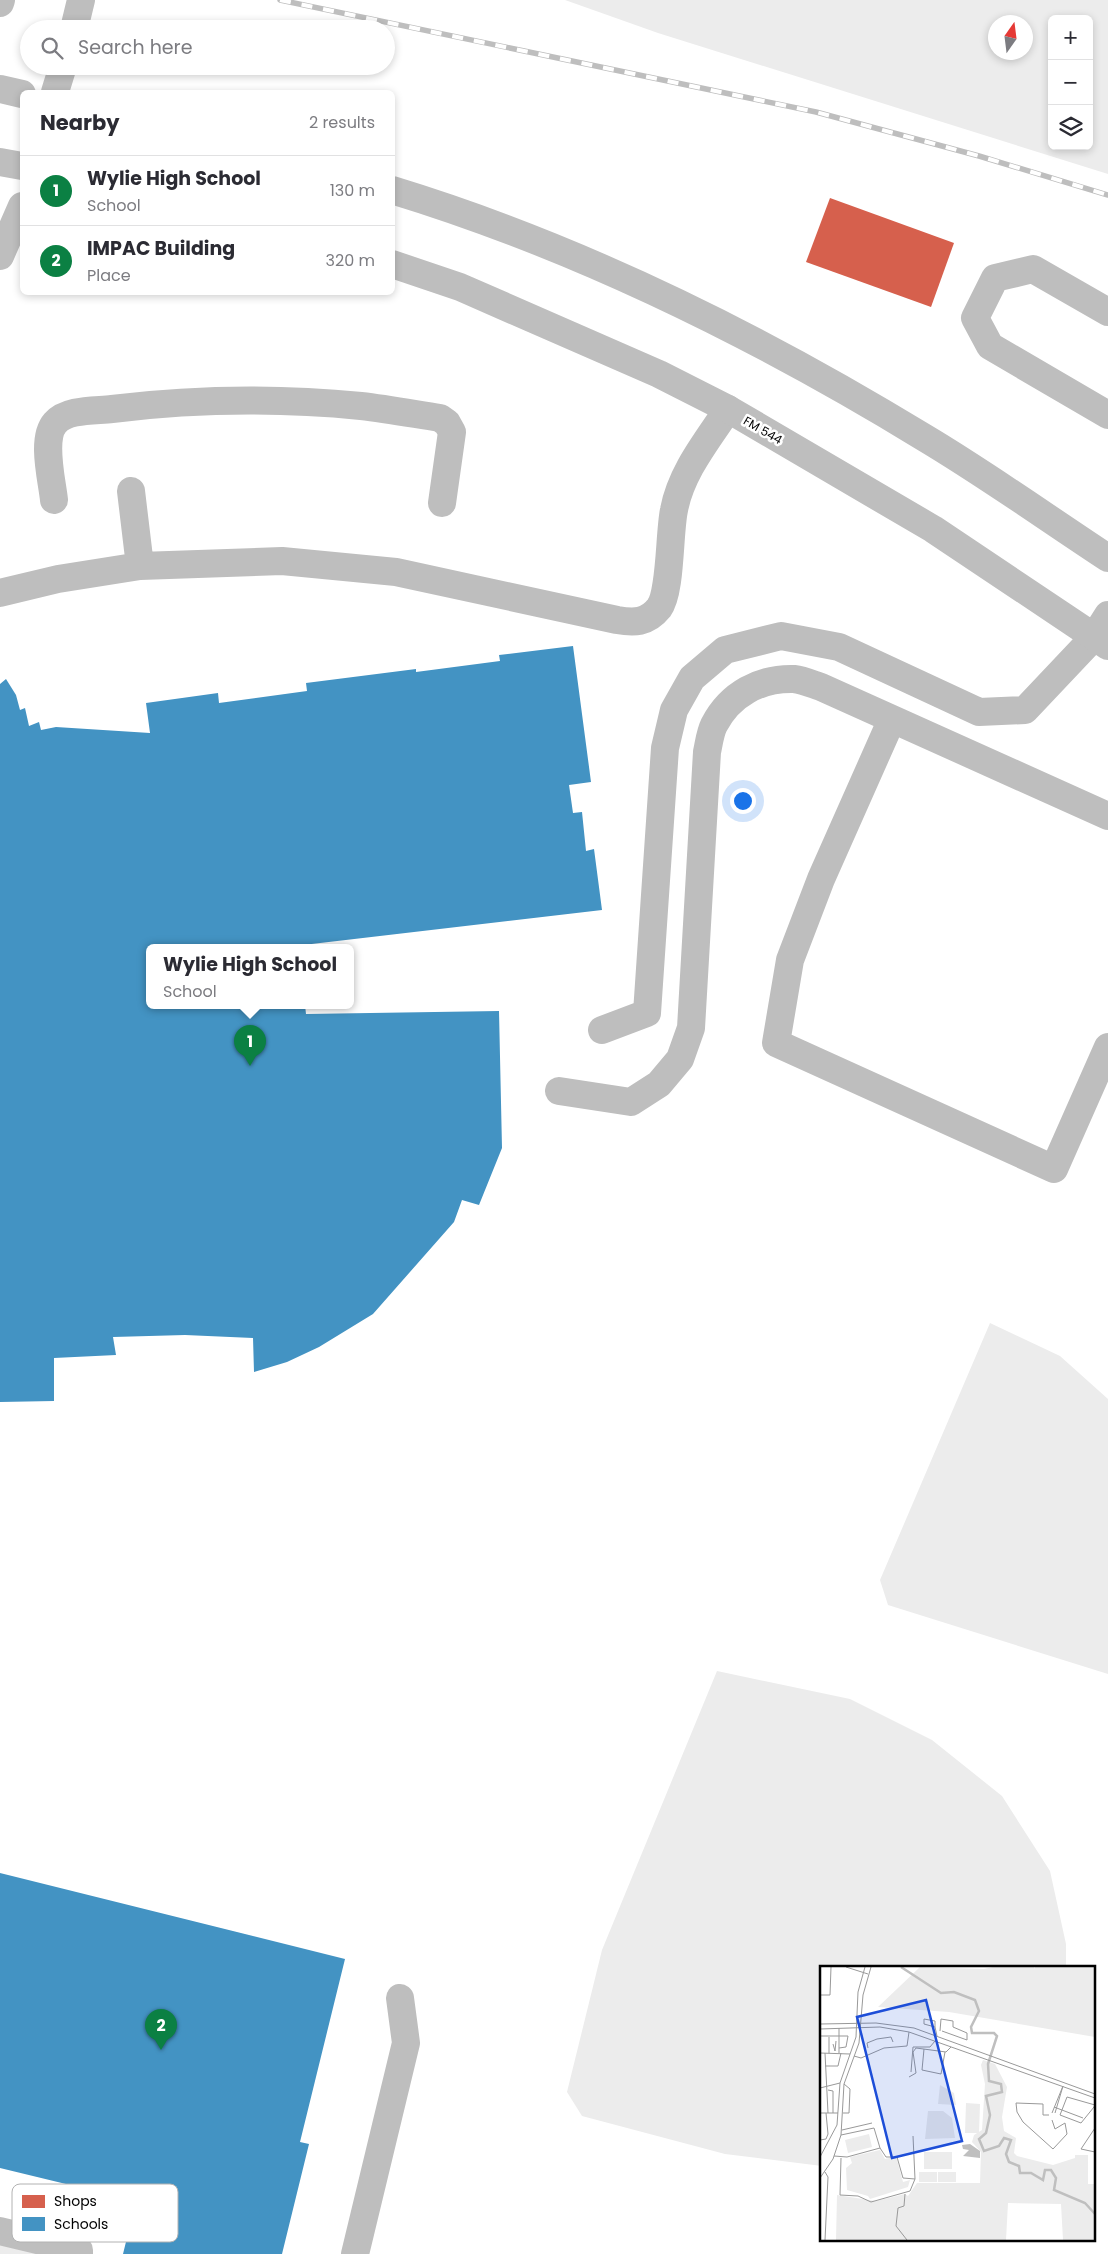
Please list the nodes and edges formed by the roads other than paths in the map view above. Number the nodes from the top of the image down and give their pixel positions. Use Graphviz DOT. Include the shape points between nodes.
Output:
graph roads {
  1 [pos="81,0"];
  2 [pos="76,20"];
  3 [pos="60,75"];
  4 [pos="0,89"];
  5 [pos="56,90"];
  6 [pos="20,94"];
  7 [pos="0,162"];
  8 [pos="20,166"];
  9 [pos="395,191"];
  10 [pos="20,211"];
  11 [pos="0,256"];
  12 [pos="395,265"];
  13 [pos="1108,312"];
  14 [pos="728,409"];
  15 [pos="1108,415"];
  16 [pos="131,491"];
  17 [pos="54,500"];
  18 [pos="442,503"];
  19 [pos="1108,558"];
  20 [pos="140,566"];
  21 [pos="0,593"];
  22 [pos="1103,633"];
  23 [pos="892,719"];
  24 [pos="1108,816"];
  25 [pos="602,1030"];
  26 [pos="1108,1047"];
  27 [pos="559,1091"];
  28 [pos="400,1998"];
  29 [pos="46,2242"];
  30 [pos="79,2254"];
  31 [pos="355,2254"];
  1 -- 2 [label="main road"];
  3 -- 5 [label="main road"];
  4 -- 6 [label="main road"];
  7 -- 8 [label="main road"];
  9 -- 19 [label="main road" via="481,220 584,261 689,309 801,366 926,438"];
  10 -- 11 [label="main road"];
  12 -- 14 [label="main road, FM 544 / FM 544" via="460,287 659,374"];
  13 -- 15 [label="main road" via="1033,269 995,278 975,318 990,346"];
  14 -- 20 [label="main road" via="688,468 674,508 664,600 654,613 638,623 396,572 282,561"];
  14 -- 22 [label="main road, FM 544 / FM 544"];
  16 -- 20 [label="main road"];
  17 -- 18 [label="main road" via="47,444 50,430 59,419 71,414 132,406 223,401 362,406 440,418 452,432"];
  20 -- 21 [label="main road"];
  22 -- 25 [label="main road" via="1025,710 979,712 839,647 781,636 725,650 692,678 674,710 665,748 647,1013"];
  23 -- 24 [label="main road"];
  23 -- 26 [label="main road" via="821,879 790,960 776,1043 1054,1169"];
  23 -- 27 [label="main road" via="796,679 770,680 746,689 726,705 713,727 707,752 691,1028 680,1059 659,1084 631,1102"];
  28 -- 31 [label="main road" via="406,2043"];
  29 -- 30 [label="main road" via="79,2250"];
}
